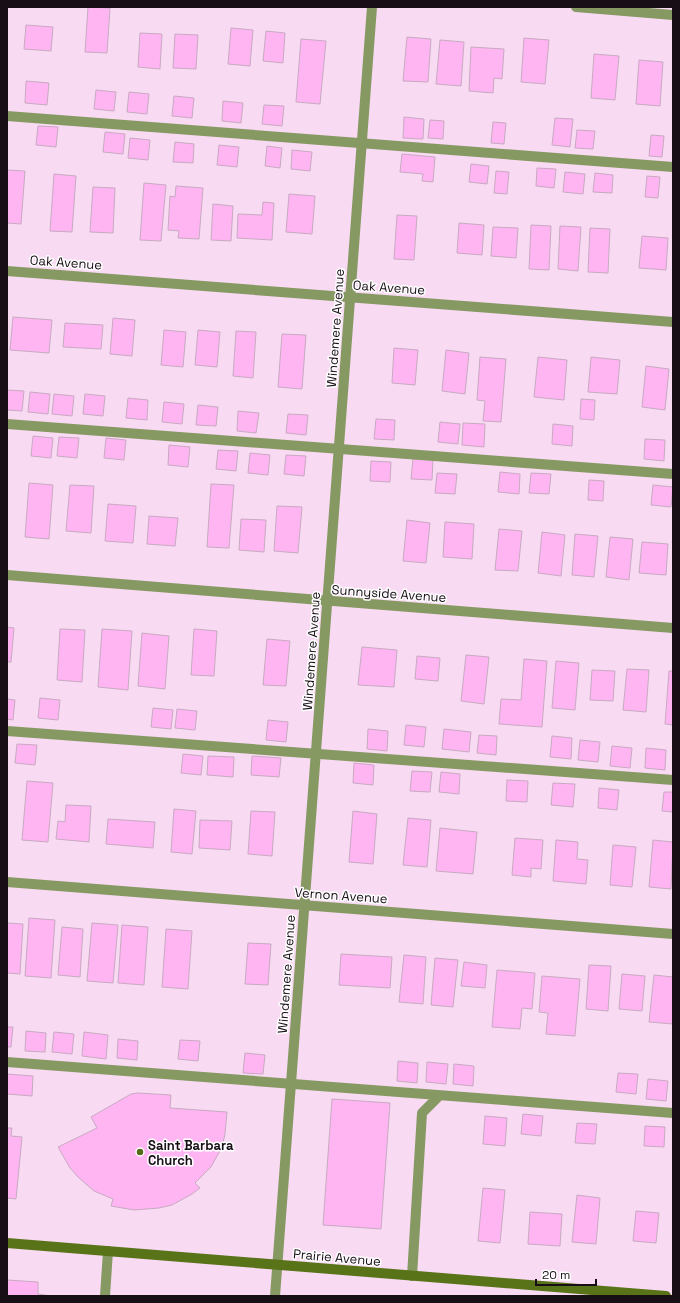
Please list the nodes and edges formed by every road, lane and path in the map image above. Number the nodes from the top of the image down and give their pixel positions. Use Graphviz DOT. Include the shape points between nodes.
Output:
graph roads {
  1 [pos="372,7"];
  2 [pos="576,7"];
  3 [pos="673,15"];
  4 [pos="7,116"];
  5 [pos="361,144"];
  6 [pos="673,167"];
  7 [pos="7,271"];
  8 [pos="350,297"];
  9 [pos="673,322"];
  10 [pos="7,424"];
  11 [pos="340,448"];
  12 [pos="673,474"];
  13 [pos="7,575"];
  14 [pos="327,601"];
  15 [pos="673,628"];
  16 [pos="7,731"];
  17 [pos="317,754"];
  18 [pos="673,780"];
  19 [pos="7,882"];
  20 [pos="304,905"];
  21 [pos="673,934"];
  22 [pos="7,1062"];
  23 [pos="292,1084"];
  24 [pos="439,1096"];
  25 [pos="673,1113"];
  26 [pos="7,1243"];
  27 [pos="108,1251"];
  28 [pos="278,1265"];
  29 [pos="412,1276"];
  30 [pos="105,1296"];
  31 [pos="276,1296"];
  32 [pos="666,1296"];
  1 -- 5 [label="street, Windemere Avenue"];
  2 -- 3 [label="street"];
  4 -- 5 [label="street"];
  5 -- 6 [label="street"];
  5 -- 8 [label="street, Windemere Avenue"];
  7 -- 8 [label="street, Oak Avenue"];
  8 -- 9 [label="street, Oak Avenue"];
  8 -- 11 [label="street, Windemere Avenue"];
  10 -- 11 [label="street"];
  11 -- 12 [label="street"];
  11 -- 14 [label="street, Windemere Avenue"];
  13 -- 14 [label="street, Sunnyside Avenue"];
  14 -- 15 [label="street, Sunnyside Avenue"];
  14 -- 17 [label="street, Windemere Avenue"];
  16 -- 17 [label="street"];
  17 -- 18 [label="street"];
  17 -- 20 [label="street, Windemere Avenue"];
  19 -- 20 [label="street, Vernon Avenue"];
  20 -- 21 [label="street, Vernon Avenue"];
  20 -- 23 [label="street, Windemere Avenue"];
  22 -- 23 [label="street"];
  23 -- 24 [label="street"];
  23 -- 28 [label="street, Windemere Avenue"];
  24 -- 25 [label="street"];
  24 -- 29 [label="street" via="422,1113"];
  26 -- 27 [label="street, Prairie Avenue"];
  27 -- 28 [label="street, Prairie Avenue"];
  27 -- 30 [label="street"];
  28 -- 29 [label="street, Prairie Avenue"];
  28 -- 31 [label="street, Windemere Avenue"];
  29 -- 32 [label="street, Prairie Avenue"];
}
